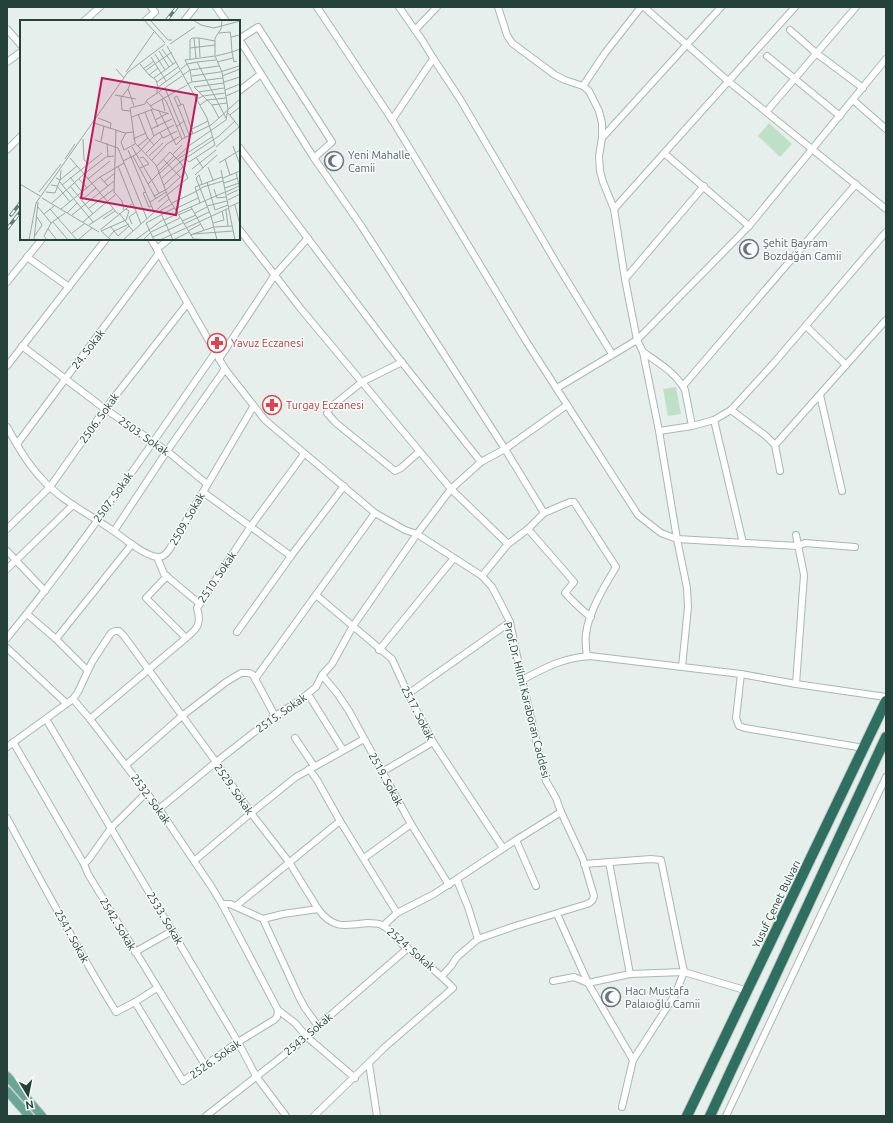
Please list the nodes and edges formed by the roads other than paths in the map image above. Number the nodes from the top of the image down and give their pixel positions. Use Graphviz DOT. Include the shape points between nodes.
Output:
graph roads {
  1 [pos="100,7"];
  2 [pos="151,7"];
  3 [pos="195,7"];
  4 [pos="216,7"];
  5 [pos="317,7"];
  6 [pos="399,7"];
  7 [pos="437,7"];
  8 [pos="498,7"];
  9 [pos="643,7"];
  10 [pos="721,7"];
  11 [pos="795,7"];
  12 [pos="856,7"];
  13 [pos="85,20"];
  14 [pos="146,20"];
  15 [pos="185,20"];
  16 [pos="225,20"];
  17 [pos="7,29"];
  18 [pos="415,30"];
  19 [pos="790,30"];
  20 [pos="240,38"];
  21 [pos="240,41"];
  22 [pos="20,44"];
  23 [pos="686,44"];
  24 [pos="20,53"];
  25 [pos="816,53"];
  26 [pos="767,56"];
  27 [pos="433,59"];
  28 [pos="886,59"];
  29 [pos="7,62"];
  30 [pos="261,74"];
  31 [pos="795,78"];
  32 [pos="728,81"];
  33 [pos="583,86"];
  34 [pos="863,88"];
  35 [pos="240,90"];
  36 [pos="852,100"];
  37 [pos="767,112"];
  38 [pos="840,116"];
  39 [pos="392,120"];
  40 [pos="886,129"];
  41 [pos="20,137"];
  42 [pos="602,138"];
  43 [pos="240,148"];
  44 [pos="812,149"];
  45 [pos="7,150"];
  46 [pos="664,153"];
  47 [pos="314,158"];
  48 [pos="856,184"];
  49 [pos="704,186"];
  50 [pos="886,208"];
  51 [pos="614,209"];
  52 [pos="749,226"];
  53 [pos="240,230"];
  54 [pos="886,232"];
  55 [pos="308,238"];
  56 [pos="41,240"];
  57 [pos="105,240"];
  58 [pos="152,240"];
  59 [pos="168,240"];
  60 [pos="158,251"];
  61 [pos="27,257"];
  62 [pos="274,276"];
  63 [pos="625,279"];
  64 [pos="7,282"];
  65 [pos="68,287"];
  66 [pos="187,304"];
  67 [pos="885,324"];
  68 [pos="806,326"];
  69 [pos="637,340"];
  70 [pos="22,346"];
  71 [pos="643,352"];
  72 [pos="612,354"];
  73 [pos="217,356"];
  74 [pos="402,362"];
  75 [pos="7,366"];
  76 [pos="846,366"];
  77 [pos="225,369"];
  78 [pos="66,379"];
  79 [pos="362,382"];
  80 [pos="683,386"];
  81 [pos="557,388"];
  82 [pos="820,395"];
  83 [pos="567,405"];
  84 [pos="253,407"];
  85 [pos="105,409"];
  86 [pos="731,410"];
  87 [pos="714,420"];
  88 [pos="692,426"];
  89 [pos="7,427"];
  90 [pos="659,431"];
  91 [pos="154,442"];
  92 [pos="17,444"];
  93 [pos="775,445"];
  94 [pos="505,449"];
  95 [pos="167,451"];
  96 [pos="419,452"];
  97 [pos="304,454"];
  98 [pos="481,462"];
  99 [pos="780,471"];
  100 [pos="207,484"];
  101 [pos="344,486"];
  102 [pos="50,488"];
  103 [pos="451,489"];
  104 [pos="842,491"];
  105 [pos="203,492"];
  106 [pos="73,505"];
  107 [pos="375,513"];
  108 [pos="544,513"];
  109 [pos="97,520"];
  110 [pos="251,526"];
  111 [pos="7,528"];
  112 [pos="528,529"];
  113 [pos="114,531"];
  114 [pos="417,534"];
  115 [pos="796,535"];
  116 [pos="677,539"];
  117 [pos="743,543"];
  118 [pos="132,544"];
  119 [pos="508,544"];
  120 [pos="798,546"];
  121 [pos="855,547"];
  122 [pos="7,551"];
  123 [pos="291,556"];
  124 [pos="158,557"];
  125 [pos="454,558"];
  126 [pos="16,560"];
  127 [pos="7,569"];
  128 [pos="167,576"];
  129 [pos="482,576"];
  130 [pos="45,591"];
  131 [pos="316,595"];
  132 [pos="200,604"];
  133 [pos="27,614"];
  134 [pos="591,617"];
  135 [pos="510,622"];
  136 [pos="353,626"];
  137 [pos="237,632"];
  138 [pos="7,638"];
  139 [pos="186,638"];
  140 [pos="56,639"];
  141 [pos="7,648"];
  142 [pos="379,650"];
  143 [pos="587,656"];
  144 [pos="682,667"];
  145 [pos="87,670"];
  146 [pos="148,670"];
  147 [pos="741,674"];
  148 [pos="322,675"];
  149 [pos="255,680"];
  150 [pos="522,680"];
  151 [pos="796,684"];
  152 [pos="308,694"];
  153 [pos="408,694"];
  154 [pos="886,697"];
  155 [pos="73,699"];
  156 [pos="886,701"];
  157 [pos="66,703"];
  158 [pos="182,716"];
  159 [pos="275,716"];
  160 [pos="46,719"];
  161 [pos="90,719"];
  162 [pos="886,737"];
  163 [pos="295,738"];
  164 [pos="364,738"];
  165 [pos="13,742"];
  166 [pos="433,742"];
  167 [pos="7,747"];
  168 [pos="864,748"];
  169 [pos="343,750"];
  170 [pos="216,762"];
  171 [pos="126,765"];
  172 [pos="312,767"];
  173 [pos="382,772"];
  174 [pos="886,777"];
  175 [pos="146,792"];
  176 [pos="159,809"];
  177 [pos="251,812"];
  178 [pos="561,812"];
  179 [pos="7,818"];
  180 [pos="340,821"];
  181 [pos="411,824"];
  182 [pos="111,828"];
  183 [pos="516,840"];
  184 [pos="503,848"];
  185 [pos="364,858"];
  186 [pos="194,861"];
  187 [pos="289,862"];
  188 [pos="609,862"];
  189 [pos="84,864"];
  190 [pos="584,864"];
  191 [pos="457,880"];
  192 [pos="449,885"];
  193 [pos="536,886"];
  194 [pos="222,904"];
  195 [pos="236,906"];
  196 [pos="318,909"];
  197 [pos="398,913"];
  198 [pos="557,914"];
  199 [pos="263,919"];
  200 [pos="383,926"];
  201 [pos="172,930"];
  202 [pos="478,939"];
  203 [pos="408,948"];
  204 [pos="135,952"];
  205 [pos="684,972"];
  206 [pos="630,974"];
  207 [pos="442,976"];
  208 [pos="553,981"];
  209 [pos="588,983"];
  210 [pos="157,988"];
  211 [pos="748,991"];
  212 [pos="135,1002"];
  213 [pos="278,1010"];
  214 [pos="318,1026"];
  215 [pos="307,1037"];
  216 [pos="238,1042"];
  217 [pos="633,1060"];
  218 [pos="369,1064"];
  219 [pos="205,1065"];
  220 [pos="7,1076"];
  221 [pos="256,1076"];
  222 [pos="355,1078"];
  223 [pos="7,1091"];
  224 [pos="622,1107"];
  225 [pos="29,1116"];
  226 [pos="42,1116"];
  227 [pos="206,1116"];
  228 [pos="286,1116"];
  229 [pos="314,1116"];
  230 [pos="376,1116"];
  231 [pos="687,1116"];
  232 [pos="710,1116"];
  233 [pos="726,1116"];
  1 -- 13 [label="street"];
  2 -- 14 [label="street" via="155,12"];
  3 -- 15 [label="street"];
  4 -- 16 [label="street"];
  5 -- 39 [label="street"];
  6 -- 18 [label="street"];
  7 -- 18 [label="street"];
  8 -- 33 [label="street" via="512,43 555,75"];
  9 -- 23 [label="street"];
  9 -- 33 [label="street" via="605,53"];
  10 -- 23 [label="street"];
  11 -- 32 [label="street"];
  12 -- 25 [label="street"];
  17 -- 22 [label="street"];
  18 -- 27 [label="street"];
  19 -- 25 [label="street"];
  20 -- 47 [label="street" via="258,27 332,142"];
  21 -- 30 [label="street"];
  23 -- 32 [label="street"];
  23 -- 42 [label="street"];
  24 -- 29 [label="street"];
  25 -- 31 [label="street"];
  25 -- 34 [label="street"];
  26 -- 31 [label="street"];
  27 -- 39 [label="street"];
  27 -- 72 [label="street" via="460,99"];
  28 -- 34 [label="street"];
  30 -- 35 [label="street"];
  30 -- 47 [label="street"];
  31 -- 37 [label="street"];
  31 -- 38 [label="street"];
  32 -- 37 [label="street"];
  32 -- 46 [label="street"];
  33 -- 42 [label="street" via="589,91 600,111"];
  34 -- 36 [label="street"];
  36 -- 38 [label="street"];
  36 -- 40 [label="street"];
  37 -- 44 [label="street"];
  38 -- 44 [label="street"];
  39 -- 81 [label="street"];
  41 -- 45 [label="street"];
  42 -- 51 [label="street" via="600,170"];
  43 -- 55 [label="street"];
  44 -- 48 [label="street"];
  44 -- 52 [label="street"];
  46 -- 49 [label="street"];
  46 -- 51 [label="street"];
  47 -- 94 [label="street"];
  48 -- 50 [label="street"];
  48 -- 80 [label="street"];
  49 -- 52 [label="street"];
  49 -- 63 [label="street"];
  51 -- 63 [label="street"];
  52 -- 69 [label="street"];
  53 -- 62 [label="street"];
  54 -- 68 [label="street"];
  55 -- 62 [label="street, 2507. Sokak"];
  55 -- 74 [label="street"];
  56 -- 61 [label="street"];
  57 -- 65 [label="street"];
  58 -- 60 [label="street, Prof.Dr. Hilmi Karaboran Caddesi"];
  59 -- 60 [label="street, 24. Sokak"];
  60 -- 66 [label="street, Prof.Dr. Hilmi Karaboran Caddesi"];
  60 -- 78 [label="street, 24. Sokak"];
  61 -- 64 [label="street"];
  61 -- 65 [label="street"];
  62 -- 73 [label="street, 2507. Sokak"];
  62 -- 79 [label="street"];
  63 -- 69 [label="street"];
  65 -- 70 [label="street"];
  66 -- 73 [label="street, Prof.Dr. Hilmi Karaboran Caddesi"];
  66 -- 85 [label="street, 2506. Sokak"];
  67 -- 76 [label="street"];
  68 -- 76 [label="street"];
  68 -- 86 [label="street"];
  69 -- 71 [label="street"];
  69 -- 72 [label="street"];
  70 -- 75 [label="street"];
  70 -- 78 [label="street, 2503. Sokak"];
  71 -- 80 [label="street" via="672,373"];
  71 -- 90 [label="street"];
  72 -- 81 [label="street"];
  73 -- 77 [label="street, Prof.Dr. Hilmi Karaboran Caddesi"];
  73 -- 91 [label="street, 2507. Sokak"];
  74 -- 79 [label="street"];
  74 -- 98 [label="street"];
  76 -- 82 [label="street"];
  77 -- 84 [label="street, Prof.Dr. Hilmi Karaboran Caddesi"];
  77 -- 95 [label="street"];
  78 -- 85 [label="street, 2503. Sokak"];
  78 -- 92 [label="street, 24. Sokak"];
  79 -- 96 [label="street"];
  79 -- 96 [label="street" via="327,413 395,471"];
  80 -- 88 [label="street"];
  81 -- 83 [label="street"];
  82 -- 93 [label="street"];
  82 -- 104 [label="street"];
  83 -- 94 [label="street, 2515. Sokak"];
  83 -- 116 [label="street" via="638,515 656,530"];
  84 -- 97 [label="street, Prof.Dr. Hilmi Karaboran Caddesi"];
  84 -- 100 [label="street, 2509. Sokak"];
  85 -- 91 [label="street, 2503. Sokak"];
  85 -- 102 [label="street, 2506. Sokak"];
  86 -- 87 [label="street"];
  86 -- 93 [label="street"];
  87 -- 88 [label="street"];
  87 -- 117 [label="street"];
  88 -- 90 [label="street"];
  89 -- 92 [label="street"];
  90 -- 116 [label="street"];
  91 -- 95 [label="street, 2503. Sokak"];
  91 -- 109 [label="street, 2507. Sokak"];
  92 -- 102 [label="street"];
  93 -- 99 [label="street"];
  94 -- 98 [label="street, 2515. Sokak"];
  94 -- 108 [label="street"];
  95 -- 100 [label="street, 2503. Sokak"];
  95 -- 113 [label="street"];
  96 -- 103 [label="street"];
  97 -- 101 [label="street, Prof.Dr. Hilmi Karaboran Caddesi"];
  97 -- 110 [label="street, 2510. Sokak"];
  98 -- 103 [label="street, 2515. Sokak"];
  100 -- 105 [label="street, 2509. Sokak"];
  101 -- 107 [label="street, Prof.Dr. Hilmi Karaboran Caddesi"];
  101 -- 123 [label="street"];
  102 -- 106 [label="street"];
  102 -- 111 [label="street, 2506. Sokak"];
  103 -- 114 [label="street, 2515. Sokak"];
  103 -- 119 [label="street"];
  105 -- 110 [label="street"];
  105 -- 124 [label="street, 2509. Sokak" via="169,550 162,557"];
  106 -- 109 [label="street"];
  106 -- 126 [label="street"];
  107 -- 114 [label="street, Prof.Dr. Hilmi Karaboran Caddesi"];
  107 -- 131 [label="street"];
  108 -- 112 [label="street"];
  108 -- 134 [label="street" via="574,502 616,567"];
  109 -- 113 [label="street"];
  109 -- 130 [label="street, 2507. Sokak"];
  110 -- 123 [label="street"];
  110 -- 132 [label="street, 2510. Sokak"];
  112 -- 119 [label="street"];
  112 -- 134 [label="street" via="574,582 565,593"];
  113 -- 118 [label="street"];
  114 -- 125 [label="street, Prof.Dr. Hilmi Karaboran Caddesi"];
  114 -- 136 [label="street, 2515. Sokak"];
  115 -- 120 [label="street"];
  116 -- 117 [label="street"];
  116 -- 144 [label="street" via="687,588 688,607"];
  117 -- 120 [label="street"];
  118 -- 124 [label="street"];
  118 -- 140 [label="street"];
  119 -- 129 [label="street"];
  120 -- 121 [label="street" via="805,543"];
  120 -- 151 [label="street" via="804,575"];
  122 -- 126 [label="street"];
  123 -- 137 [label="street"];
  124 -- 128 [label="street"];
  125 -- 129 [label="street, Prof.Dr. Hilmi Karaboran Caddesi"];
  125 -- 142 [label="street"];
  126 -- 127 [label="street"];
  126 -- 130 [label="street"];
  128 -- 132 [label="street"];
  128 -- 139 [label="street" via="146,598"];
  129 -- 135 [label="street, Prof.Dr. Hilmi Karaboran Caddesi" via="492,587"];
  130 -- 133 [label="street, 2507. Sokak"];
  131 -- 136 [label="street, 2517. Sokak"];
  131 -- 149 [label="street"];
  132 -- 139 [label="street, 2510. Sokak" via="197,608 198,627"];
  133 -- 138 [label="street, 2507. Sokak"];
  133 -- 140 [label="street"];
  134 -- 143 [label="street" via="586,635"];
  135 -- 150 [label="street, Prof.Dr. Hilmi Karaboran Caddesi"];
  135 -- 153 [label="street"];
  136 -- 142 [label="street, 2517. Sokak"];
  136 -- 148 [label="street, 2515. Sokak" via="332,664"];
  139 -- 146 [label="street, 2510. Sokak"];
  140 -- 145 [label="street"];
  141 -- 157 [label="street"];
  142 -- 153 [label="street, 2517. Sokak" via="392,659"];
  143 -- 144 [label="street"];
  143 -- 150 [label="street" via="550,664"];
  144 -- 147 [label="street"];
  145 -- 146 [label="street, 2529. Sokak" via="111,633 119,631"];
  145 -- 155 [label="street"];
  146 -- 158 [label="street, 2529. Sokak"];
  146 -- 161 [label="street, 2510. Sokak"];
  147 -- 151 [label="street"];
  147 -- 168 [label="street" via="736,718 739,726"];
  148 -- 152 [label="street, 2515. Sokak" via="316,687"];
  148 -- 164 [label="street, 2519. Sokak" via="337,693"];
  149 -- 158 [label="street" via="249,673 241,673"];
  149 -- 159 [label="street"];
  150 -- 178 [label="street, Prof.Dr. Hilmi Karaboran Caddesi" via="546,782"];
  151 -- 154 [label="street"];
  152 -- 159 [label="street, 2515. Sokak"];
  152 -- 169 [label="street"];
  153 -- 166 [label="street, 2517. Sokak"];
  155 -- 157 [label="street"];
  155 -- 161 [label="street, 2532. Sokak"];
  156 -- 168 [label="highway, Yusuf Çenet Bulvarı"];
  157 -- 160 [label="street"];
  158 -- 170 [label="street, 2529. Sokak"];
  158 -- 171 [label="street"];
  159 -- 170 [label="street, 2515. Sokak"];
  160 -- 165 [label="street"];
  160 -- 182 [label="street, 2533. Sokak"];
  161 -- 171 [label="street, 2532. Sokak"];
  162 -- 232 [label="highway"];
  163 -- 172 [label="street"];
  164 -- 169 [label="street"];
  164 -- 173 [label="street, 2519. Sokak"];
  165 -- 167 [label="street"];
  165 -- 189 [label="street, 2542. Sokak"];
  166 -- 173 [label="street"];
  166 -- 184 [label="street, 2517. Sokak"];
  168 -- 211 [label="highway, Yusuf Çenet Bulvarı"];
  169 -- 172 [label="street"];
  170 -- 176 [label="street, 2515. Sokak"];
  170 -- 177 [label="street, 2529. Sokak"];
  171 -- 175 [label="street, 2532. Sokak"];
  172 -- 177 [label="street"];
  172 -- 180 [label="street"];
  173 -- 181 [label="street, 2519. Sokak"];
  174 -- 233 [label="street"];
  175 -- 176 [label="street, 2532. Sokak"];
  175 -- 182 [label="street"];
  176 -- 186 [label="street, 2532. Sokak"];
  177 -- 186 [label="street"];
  177 -- 187 [label="street, 2529. Sokak"];
  178 -- 183 [label="street"];
  178 -- 190 [label="street, Prof.Dr. Hilmi Karaboran Caddesi"];
  179 -- 212 [label="street, 2541. Sokak" via="72,938 116,1012"];
  180 -- 185 [label="street"];
  180 -- 187 [label="street"];
  181 -- 185 [label="street"];
  181 -- 192 [label="street, 2519. Sokak"];
  182 -- 189 [label="street"];
  182 -- 201 [label="street, 2533. Sokak"];
  183 -- 184 [label="street"];
  183 -- 193 [label="street"];
  184 -- 191 [label="street"];
  185 -- 197 [label="street"];
  186 -- 194 [label="street, 2532. Sokak"];
  187 -- 195 [label="street"];
  187 -- 196 [label="street, 2529. Sokak"];
  188 -- 190 [label="street"];
  188 -- 205 [label="street" via="662,860"];
  188 -- 206 [label="street"];
  189 -- 204 [label="street, 2542. Sokak"];
  190 -- 198 [label="street, Prof.Dr. Hilmi Karaboran Caddesi" via="594,896 592,902"];
  191 -- 192 [label="street"];
  191 -- 202 [label="street"];
  192 -- 197 [label="street"];
  194 -- 195 [label="street"];
  194 -- 213 [label="street, 2532. Sokak"];
  195 -- 199 [label="street"];
  196 -- 199 [label="street"];
  196 -- 200 [label="street, 2524. Sokak" via="324,917 337,925 370,923"];
  197 -- 200 [label="street"];
  198 -- 202 [label="street"];
  198 -- 209 [label="street"];
  199 -- 214 [label="street" via="299,997"];
  200 -- 203 [label="street, 2524. Sokak"];
  201 -- 204 [label="street"];
  201 -- 216 [label="street, 2533. Sokak"];
  202 -- 207 [label="street" via="457,957"];
  203 -- 207 [label="street, 2524. Sokak"];
  203 -- 214 [label="street, 2543. Sokak"];
  204 -- 210 [label="street, 2542. Sokak"];
  205 -- 206 [label="street"];
  205 -- 211 [label="street"];
  205 -- 217 [label="street" via="675,995"];
  206 -- 209 [label="street"];
  207 -- 218 [label="street" via="453,988 451,992"];
  208 -- 209 [label="street" via="574,977"];
  209 -- 217 [label="street"];
  210 -- 212 [label="street, 2541. Sokak"];
  210 -- 219 [label="street, 2542. Sokak"];
  211 -- 231 [label="highway, Yusuf Çenet Bulvarı"];
  212 -- 219 [label="street, 2526. Sokak" via="183,1081"];
  213 -- 215 [label="street" via="295,1023"];
  213 -- 216 [label="street, 2526. Sokak" via="274,1020"];
  214 -- 215 [label="street, 2543. Sokak"];
  215 -- 221 [label="street, 2543. Sokak"];
  215 -- 222 [label="street"];
  216 -- 219 [label="street, 2526. Sokak"];
  216 -- 221 [label="street, 2533. Sokak"];
  217 -- 224 [label="street"];
  218 -- 222 [label="street"];
  218 -- 230 [label="street"];
  220 -- 226 [label="main road"];
  221 -- 227 [label="street, 2543. Sokak"];
  221 -- 228 [label="street, 2533. Sokak"];
  222 -- 229 [label="street"];
  223 -- 225 [label="main road"];
}
